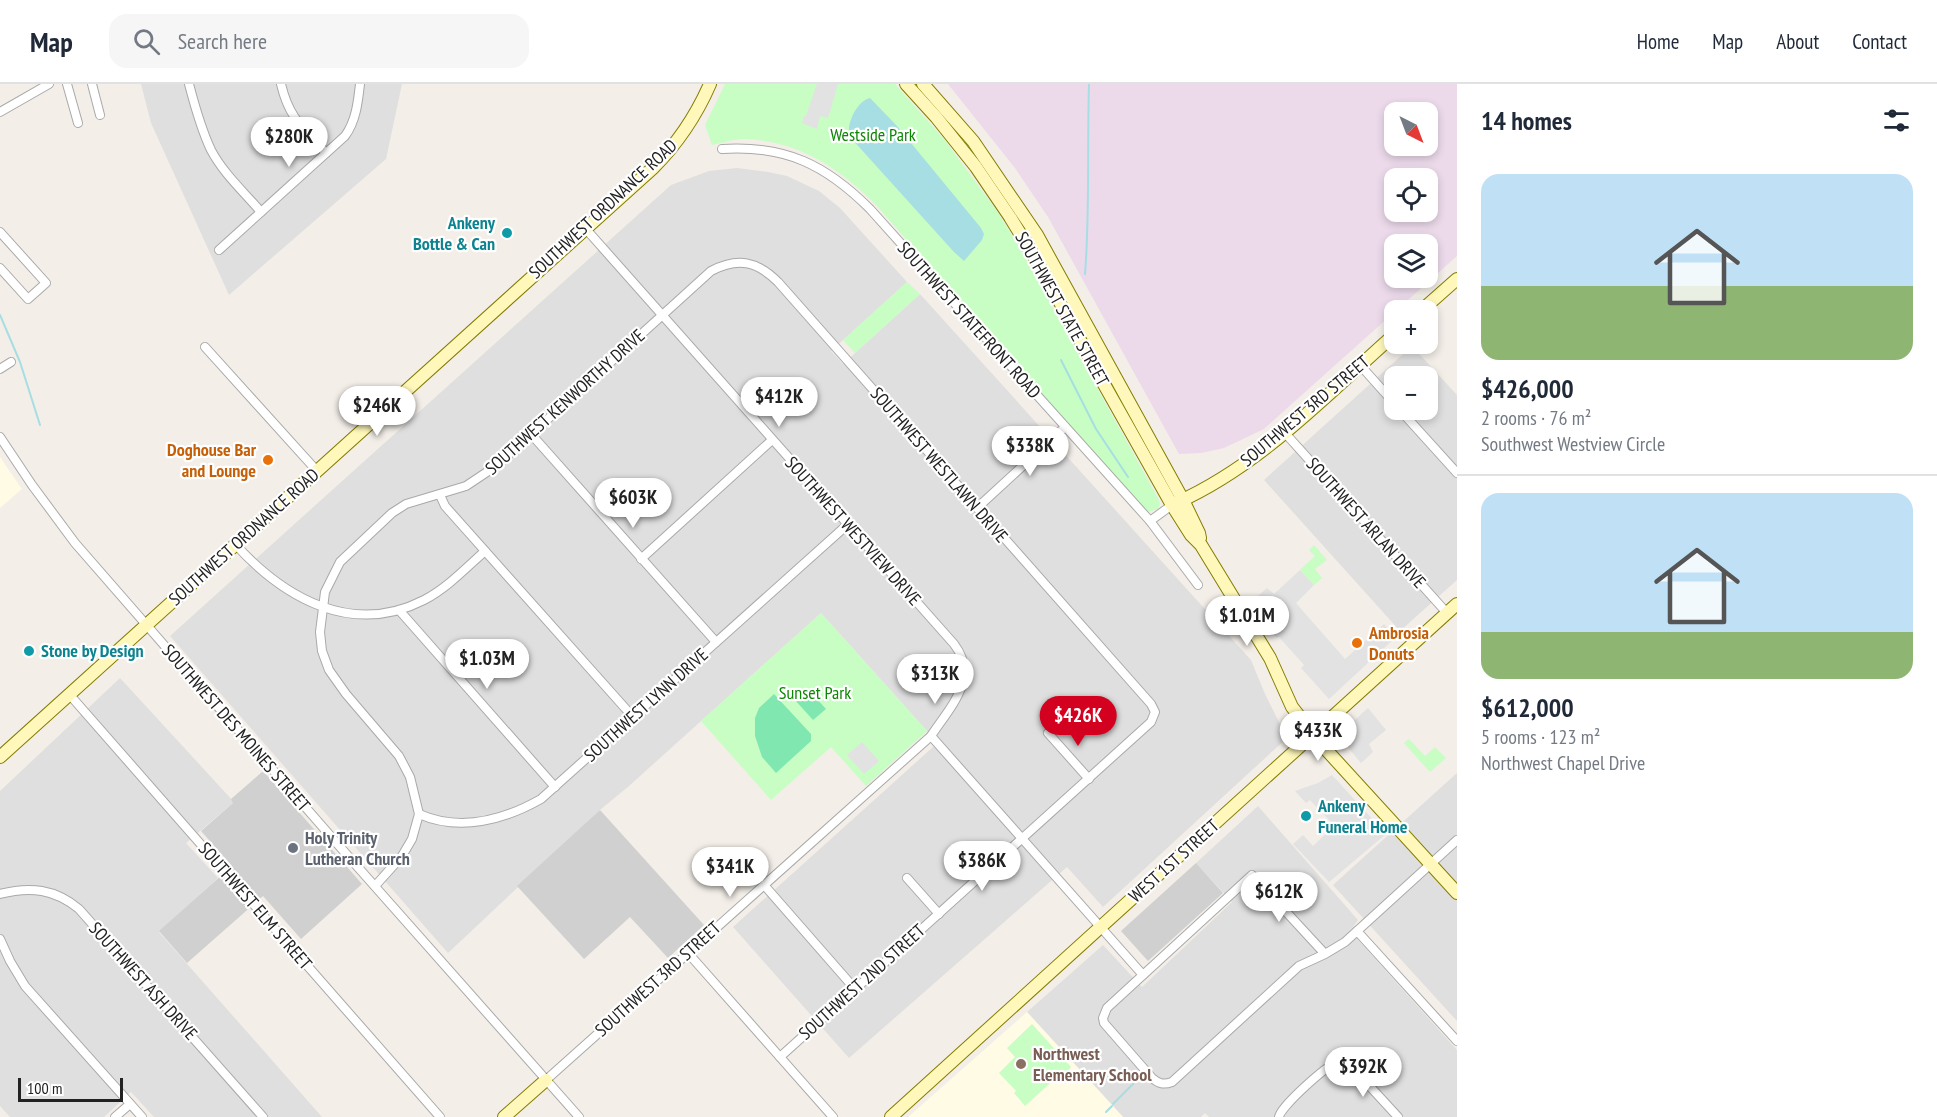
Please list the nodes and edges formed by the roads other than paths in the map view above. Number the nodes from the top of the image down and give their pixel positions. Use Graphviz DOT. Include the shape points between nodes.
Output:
graph roads {
  1 [pos="49,84"];
  2 [pos="67,84"];
  3 [pos="93,84"];
  4 [pos="189,84"];
  5 [pos="281,84"];
  6 [pos="360,84"];
  7 [pos="710,84"];
  8 [pos="906,84"];
  9 [pos="923,84"];
  10 [pos="0,112"];
  11 [pos="100,116"];
  12 [pos="78,123"];
  13 [pos="722,149"];
  14 [pos="326,153"];
  15 [pos="261,212"];
  16 [pos="585,228"];
  17 [pos="0,232"];
  18 [pos="219,250"];
  19 [pos="0,268"];
  20 [pos="704,278"];
  21 [pos="1457,279"];
  22 [pos="1433,300"];
  23 [pos="662,316"];
  24 [pos="1384,344"];
  25 [pos="205,347"];
  26 [pos="11,362"];
  27 [pos="1360,366"];
  28 [pos="0,369"];
  29 [pos="1384,392"];
  30 [pos="1409,420"];
  31 [pos="1065,427"];
  32 [pos="1285,433"];
  33 [pos="531,434"];
  34 [pos="0,437"];
  35 [pos="772,440"];
  36 [pos="317,471"];
  37 [pos="1457,473"];
  38 [pos="440,495"];
  39 [pos="1178,503"];
  40 [pos="977,508"];
  41 [pos="1150,521"];
  42 [pos="847,525"];
  43 [pos="235,544"];
  44 [pos="485,551"];
  45 [pos="642,558"];
  46 [pos="1198,585"];
  47 [pos="1457,604"];
  48 [pos="322,606"];
  49 [pos="399,610"];
  50 [pos="1447,613"];
  51 [pos="146,625"];
  52 [pos="716,642"];
  53 [pos="962,687"];
  54 [pos="69,694"];
  55 [pos="1155,712"];
  56 [pos="633,717"];
  57 [pos="1048,733"];
  58 [pos="1313,735"];
  59 [pos="931,736"];
  60 [pos="0,757"];
  61 [pos="1089,779"];
  62 [pos="555,788"];
  63 [pos="419,814"];
  64 [pos="1022,839"];
  65 [pos="1457,840"];
  66 [pos="1431,864"];
  67 [pos="907,878"];
  68 [pos="764,885"];
  69 [pos="375,886"];
  70 [pos="1457,893"];
  71 [pos="0,894"];
  72 [pos="939,914"];
  73 [pos="1101,928"];
  74 [pos="1357,931"];
  75 [pos="0,939"];
  76 [pos="688,953"];
  77 [pos="1325,954"];
  78 [pos="1143,975"];
  79 [pos="855,989"];
  80 [pos="1457,1041"];
  81 [pos="780,1057"];
  82 [pos="546,1080"];
  83 [pos="130,1104"];
  84 [pos="115,1117"];
  85 [pos="142,1117"];
  86 [pos="263,1117"];
  87 [pos="440,1117"];
  88 [pos="504,1117"];
  89 [pos="579,1117"];
  90 [pos="833,1117"];
  91 [pos="891,1117"];
  92 [pos="1279,1117"];
  93 [pos="1398,1117"];
  1 -- 10 [label="street"];
  2 -- 12 [label="street"];
  3 -- 11 [label="street"];
  4 -- 15 [label="street" via="212,151"];
  5 -- 14 [label="street" via="293,117"];
  6 -- 14 [label="street" via="350,129"];
  7 -- 16 [label="main road, SOUTHWEST ORDNANCE ROAD" via="691,122 668,153"];
  8 -- 39 [label="main road, SOUTHWEST STATE STREET" via="976,167 1010,217 1096,370"];
  9 -- 39 [label="main road, SOUTHWEST STATE STREET" via="974,141 1028,220 1075,302"];
  13 -- 31 [label="street, SOUTHWEST STATEFRONT ROAD" via="755,148 793,156 823,170 847,188"];
  14 -- 15 [label="street"];
  15 -- 18 [label="street"];
  16 -- 23 [label="street, SOUTHWEST WESTVIEW DRIVE"];
  16 -- 36 [label="main road, SOUTHWEST ORDNANCE ROAD"];
  17 -- 19 [label="street" via="46,283 28,299"];
  20 -- 23 [label="street, SOUTHWEST KENWORTHY DRIVE"];
  20 -- 40 [label="street, SOUTHWEST WESTLAWN DRIVE" via="730,263 750,264 769,273"];
  21 -- 22 [label="main road"];
  23 -- 33 [label="street, SOUTHWEST KENWORTHY DRIVE"];
  23 -- 35 [label="street, SOUTHWEST WESTVIEW DRIVE"];
  24 -- 27 [label="main road, SOUTHWEST 3RD STREET"];
  25 -- 36 [label="street"];
  26 -- 28 [label="street"];
  27 -- 29 [label="street"];
  27 -- 32 [label="main road, SOUTHWEST 3RD STREET"];
  30 -- 37 [label="street"];
  31 -- 40 [label="street"];
  31 -- 41 [label="street, SOUTHWEST STATEFRONT ROAD"];
  32 -- 39 [label="main road, SOUTHWEST 3RD STREET" via="1244,465"];
  32 -- 50 [label="street, SOUTHWEST ARLAN DRIVE"];
  33 -- 38 [label="street, SOUTHWEST KENWORTHY DRIVE" via="480,478"];
  33 -- 45 [label="street"];
  34 -- 51 [label="street, SOUTHWEST DES MOINES STREET" via="75,543"];
  35 -- 42 [label="street, SOUTHWEST WESTVIEW DRIVE"];
  35 -- 45 [label="street"];
  36 -- 43 [label="main road, SOUTHWEST ORDNANCE ROAD"];
  38 -- 44 [label="street"];
  38 -- 48 [label="street, SOUTHWEST KENWORTHY DRIVE" via="406,504 351,551 332,576"];
  39 -- 41 [label="street, SOUTHWEST 3RD STREET"];
  39 -- 58 [label="main road, SOUTHWEST STATE STREET" via="1191,535 1201,545 1270,658 1292,707"];
  40 -- 55 [label="street, SOUTHWEST WESTLAWN DRIVE"];
  41 -- 46 [label="street, SOUTHWEST STATEFRONT ROAD"];
  42 -- 52 [label="street, SOUTHWEST LYNN DRIVE"];
  42 -- 53 [label="street, SOUTHWEST WESTVIEW DRIVE" via="959,651 964,665"];
  43 -- 48 [label="street" via="282,588"];
  43 -- 51 [label="main road, SOUTHWEST ORDNANCE ROAD"];
  44 -- 49 [label="street" via="434,594"];
  44 -- 56 [label="street"];
  45 -- 52 [label="street"];
  47 -- 50 [label="main road, WEST 1ST STREET"];
  48 -- 49 [label="street" via="359,615"];
  48 -- 63 [label="street, SOUTHWEST KENWORTHY DRIVE" via="322,651 329,670 399,756 410,777"];
  49 -- 62 [label="street"];
  50 -- 58 [label="main road, WEST 1ST STREET"];
  51 -- 54 [label="main road, SOUTHWEST ORDNANCE ROAD"];
  51 -- 69 [label="street, SOUTHWEST DES MOINES STREET"];
  52 -- 56 [label="street, SOUTHWEST LYNN DRIVE"];
  53 -- 59 [label="street, SOUTHWEST 3RD STREET"];
  54 -- 60 [label="main road, SOUTHWEST ORDNANCE ROAD"];
  54 -- 87 [label="street, SOUTHWEST ELM STREET"];
  55 -- 61 [label="street, SOUTHWEST 2ND STREET" via="1150,722"];
  56 -- 62 [label="street, SOUTHWEST LYNN DRIVE"];
  57 -- 61 [label="street"];
  58 -- 66 [label="main road, SOUTHWEST STATE STREET"];
  58 -- 73 [label="main road, WEST 1ST STREET"];
  59 -- 64 [label="street"];
  59 -- 68 [label="street, SOUTHWEST 3RD STREET"];
  61 -- 64 [label="street, SOUTHWEST 2ND STREET"];
  62 -- 63 [label="street, SOUTHWEST LYNN DRIVE" via="527,807 498,819 460,822"];
  63 -- 69 [label="street" via="412,840"];
  64 -- 72 [label="street, SOUTHWEST 2ND STREET"];
  64 -- 73 [label="street"];
  65 -- 66 [label="street"];
  66 -- 70 [label="main road, SOUTHWEST STATE STREET"];
  66 -- 74 [label="street"];
  67 -- 72 [label="street"];
  68 -- 76 [label="street, SOUTHWEST 3RD STREET"];
  68 -- 79 [label="street"];
  69 -- 82 [label="street, SOUTHWEST DES MOINES STREET"];
  71 -- 86 [label="street, SOUTHWEST ASH DRIVE" via="33,889 73,905"];
  72 -- 79 [label="street, SOUTHWEST 2ND STREET"];
  73 -- 78 [label="street"];
  73 -- 91 [label="main road, WEST 1ST STREET"];
  74 -- 77 [label="street"];
  74 -- 80 [label="street"];
  75 -- 83 [label="street" via="25,986"];
  76 -- 81 [label="street"];
  76 -- 82 [label="street, SOUTHWEST 3RD STREET"];
  77 -- 78 [label="street" via="1252,875"];
  77 -- 78 [label="street" via="1299,966 1166,1084 1157,1083 1104,1023 1107,1008"];
  79 -- 81 [label="street, SOUTHWEST 2ND STREET"];
  81 -- 90 [label="street"];
  82 -- 88 [label="main road, SOUTHWEST 3RD STREET"];
  82 -- 89 [label="street, SOUTHWEST DES MOINES STREET"];
  83 -- 84 [label="street"];
  83 -- 85 [label="street"];
  92 -- 93 [label="street" via="1283,1107 1329,1066 1341,1062 1348,1064"];
}
